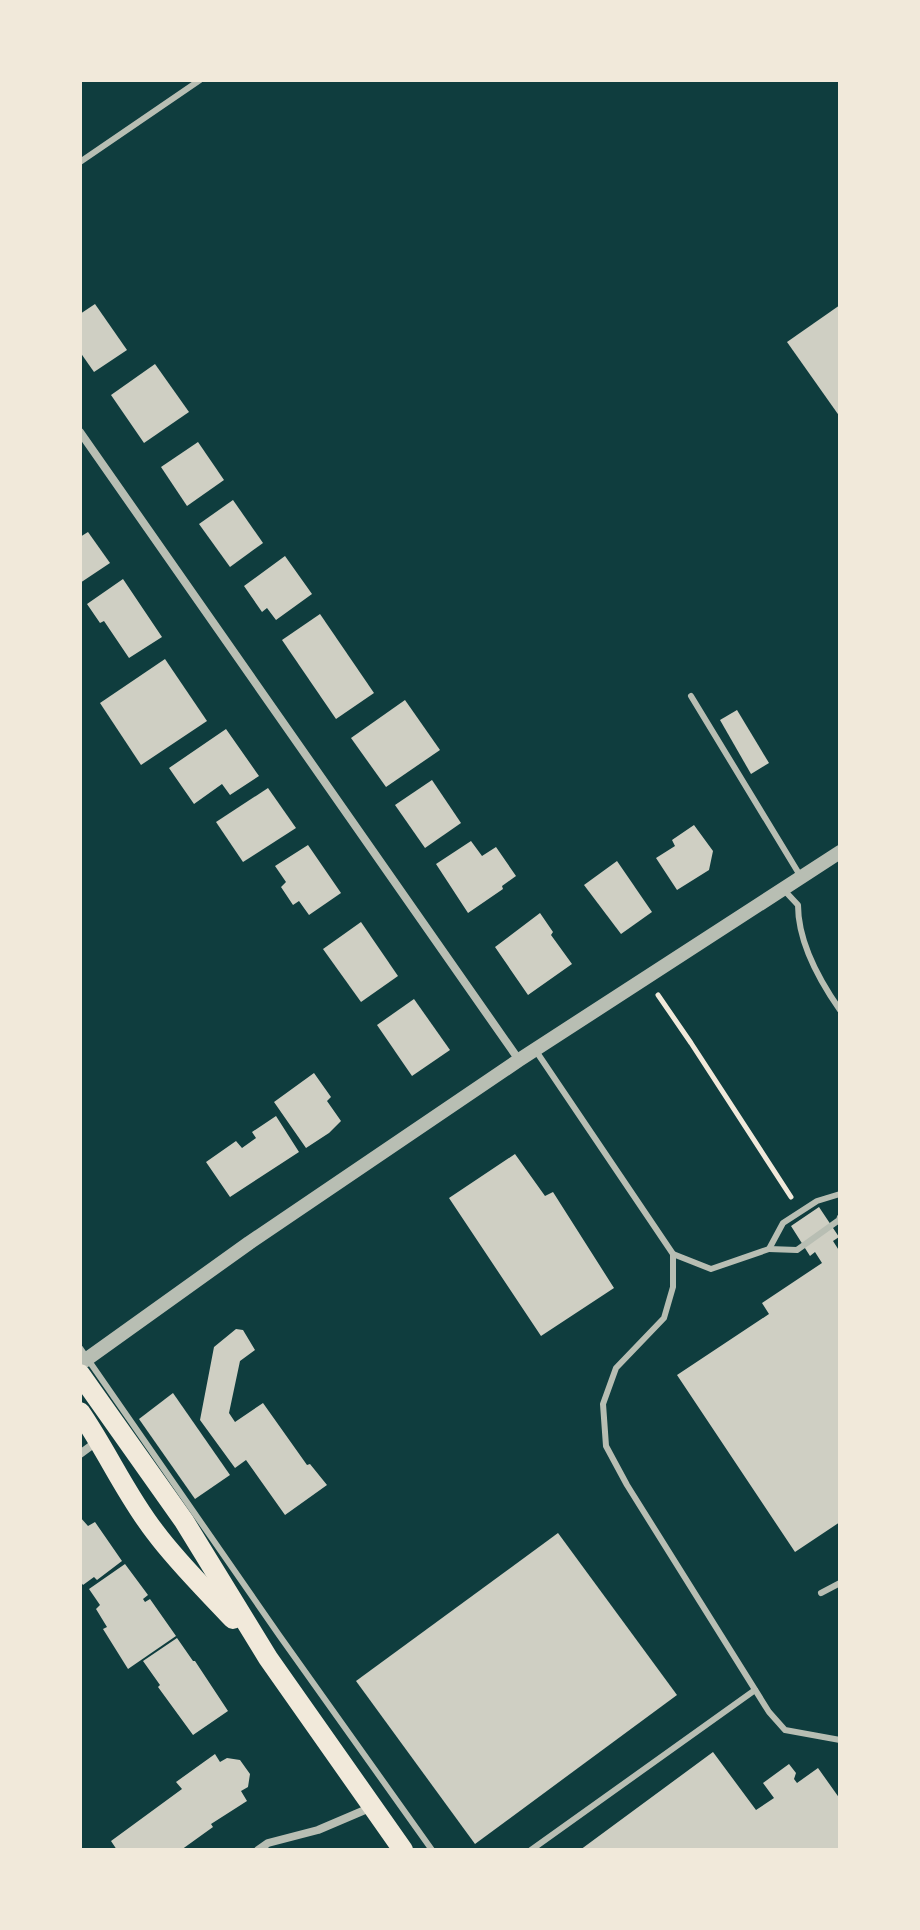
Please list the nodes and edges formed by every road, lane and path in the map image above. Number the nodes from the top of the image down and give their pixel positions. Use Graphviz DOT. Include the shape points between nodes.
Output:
graph roads {
  1 [pos="200,80"];
  2 [pos="80,162"];
  3 [pos="80,432"];
  4 [pos="691,696"];
  5 [pos="840,852"];
  6 [pos="801,877"];
  7 [pos="783,889"];
  8 [pos="646,979"];
  9 [pos="840,1010"];
  10 [pos="535,1050"];
  11 [pos="519,1060"];
  12 [pos="840,1194"];
  13 [pos="801,1211"];
  14 [pos="840,1217"];
  15 [pos="769,1249"];
  16 [pos="673,1254"];
  17 [pos="82,1361"];
  18 [pos="80,1412"];
  19 [pos="117,1427"];
  20 [pos="99,1439"];
  21 [pos="80,1454"];
  22 [pos="840,1583"];
  23 [pos="821,1593"];
  24 [pos="268,1658"];
  25 [pos="755,1690"];
  26 [pos="840,1740"];
  27 [pos="373,1807"];
  28 [pos="258,1850"];
  29 [pos="403,1850"];
  30 [pos="432,1850"];
  31 [pos="531,1850"];
  1 -- 2 [label="lane"];
  3 -- 11 [label="street"];
  4 -- 6 [label="lane"];
  5 -- 6 [label="street"];
  6 -- 7 [label="street"];
  7 -- 8 [label="street"];
  7 -- 9 [label="lane" via="798,905 798,923 813,964"];
  8 -- 10 [label="street"];
  8 -- 13 [label="path"];
  10 -- 11 [label="street"];
  10 -- 16 [label="lane"];
  11 -- 17 [label="street"];
  12 -- 13 [label="lane"];
  13 -- 15 [label="lane" via="783,1223"];
  14 -- 15 [label="lane" via="797,1250"];
  15 -- 16 [label="lane" via="711,1269"];
  16 -- 25 [label="lane" via="673,1287 664,1318 616,1368 603,1404 606,1446"];
  17 -- 19 [label="main road"];
  17 -- 30 [label="lane"];
  18 -- 20 [label="main road"];
  19 -- 20 [label="street"];
  19 -- 24 [label="main road" via="184,1521"];
  20 -- 21 [label="street"];
  20 -- 24 [label="main road" via="155,1533"];
  22 -- 23 [label="lane"];
  24 -- 27 [label="main road"];
  25 -- 26 [label="lane" via="785,1730"];
  25 -- 31 [label="lane"];
  27 -- 28 [label="street"];
  27 -- 29 [label="main road"];
}
